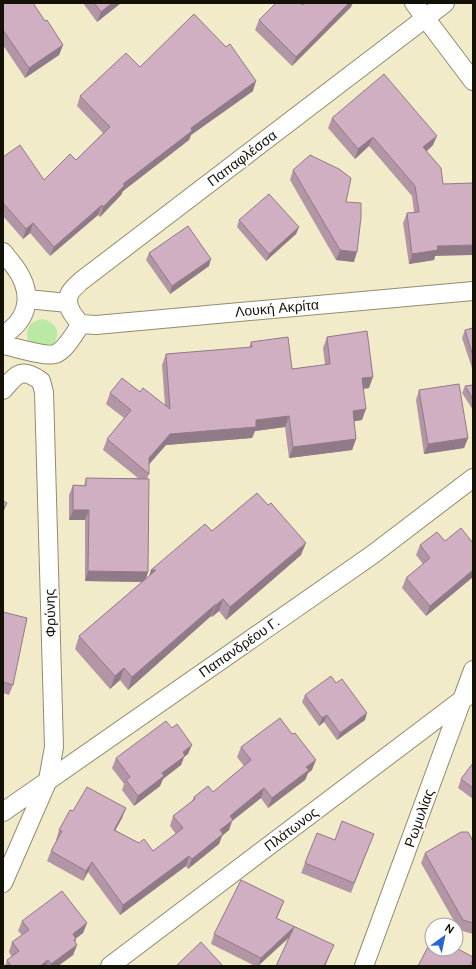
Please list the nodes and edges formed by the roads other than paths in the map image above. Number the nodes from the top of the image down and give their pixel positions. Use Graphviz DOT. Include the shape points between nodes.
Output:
graph roads {
  1 [pos="414,3"];
  2 [pos="445,3"];
  3 [pos="426,18"];
  4 [pos="473,80"];
  5 [pos="3,252"];
  6 [pos="473,291"];
  7 [pos="27,298"];
  8 [pos="68,303"];
  9 [pos="80,324"];
  10 [pos="3,335"];
  11 [pos="3,345"];
  12 [pos="35,352"];
  13 [pos="31,374"];
  14 [pos="3,390"];
  15 [pos="473,478"];
  16 [pos="473,670"];
  17 [pos="468,696"];
  18 [pos="48,780"];
  19 [pos="3,812"];
  20 [pos="3,883"];
  21 [pos="110,966"];
  22 [pos="364,966"];
  1 -- 3 [label="street"];
  2 -- 3 [label="street, Παπαφλέσσα"];
  3 -- 4 [label="street"];
  3 -- 8 [label="street, Παπαφλέσσα" via="81,281 70,292"];
  5 -- 7 [label="street" via="21,276"];
  6 -- 9 [label="street, Λουκή Ακρίτα" via="96,325"];
  7 -- 8 [label="street"];
  7 -- 10 [label="street" via="28,303 17,324"];
  8 -- 9 [label="street"];
  9 -- 12 [label="street" via="63,348 54,354"];
  11 -- 12 [label="street"];
  12 -- 13 [label="street"];
  13 -- 14 [label="street" via="23,372 15,376"];
  13 -- 18 [label="street, Φρύνης" via="41,380 44,392 54,747"];
  15 -- 18 [label="street, Παπανδρέου Γ." via="372,555"];
  16 -- 17 [label="street, Ρωμυλίας"];
  17 -- 21 [label="street, Πλάτωνος"];
  17 -- 22 [label="street, Ρωμυλίας"];
  18 -- 19 [label="street, Παπανδρέου Γ."];
  18 -- 20 [label="street, Φρύνης"];
}
